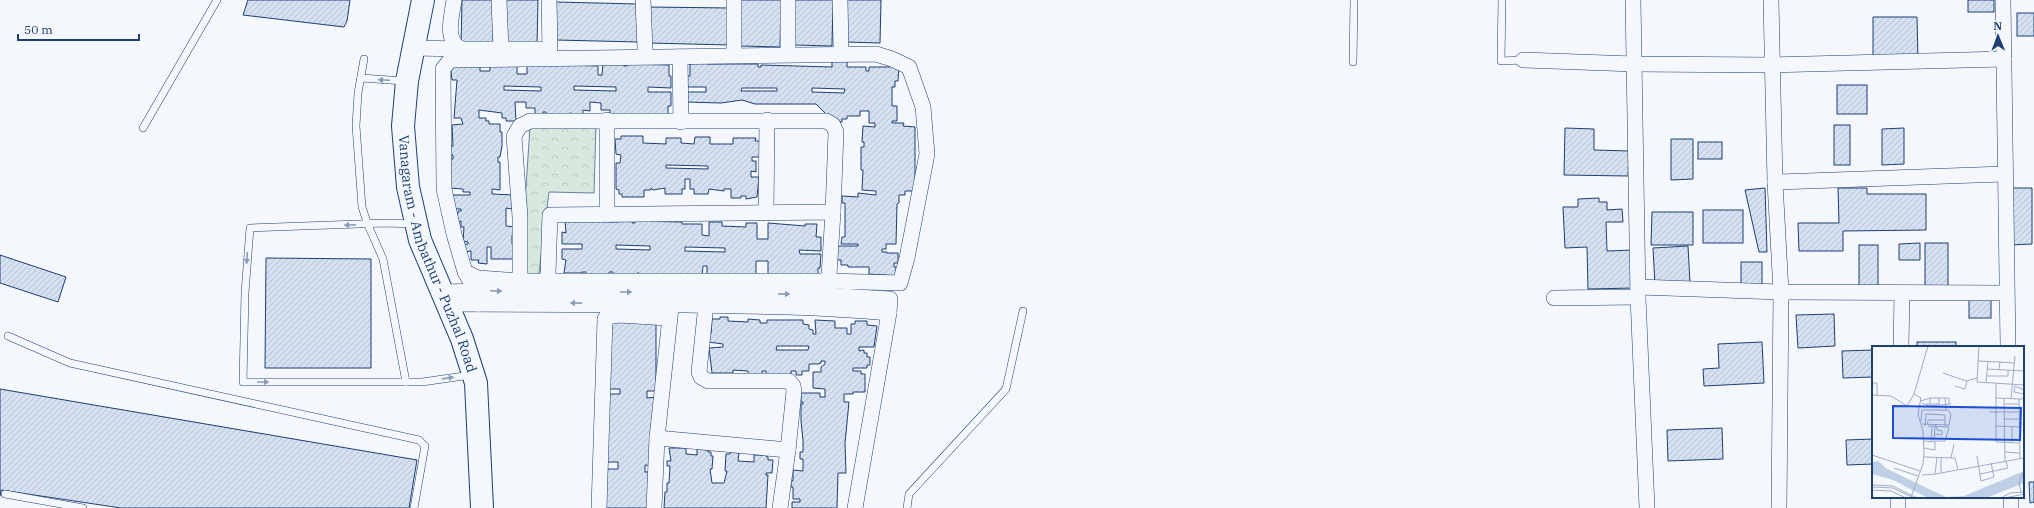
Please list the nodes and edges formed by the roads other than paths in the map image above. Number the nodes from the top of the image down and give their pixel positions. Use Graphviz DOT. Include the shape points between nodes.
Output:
graph roads {
  1 [pos="217,0"];
  2 [pos="424,0"];
  3 [pos="454,0"];
  4 [pos="499,0"];
  5 [pos="549,0"];
  6 [pos="643,0"];
  7 [pos="734,0"];
  8 [pos="788,0"];
  9 [pos="840,0"];
  10 [pos="1354,0"];
  11 [pos="1502,0"];
  12 [pos="1633,0"];
  13 [pos="1771,0"];
  14 [pos="2003,0"];
  15 [pos="413,48"];
  16 [pos="842,48"];
  17 [pos="886,48"];
  18 [pos="461,49"];
  19 [pos="500,49"];
  20 [pos="550,49"];
  21 [pos="644,49"];
  22 [pos="734,49"];
  23 [pos="788,49"];
  24 [pos="680,57"];
  25 [pos="364,59"];
  26 [pos="2004,59"];
  27 [pos="1523,60"];
  28 [pos="1353,62"];
  29 [pos="1634,64"];
  30 [pos="1772,65"];
  31 [pos="361,78"];
  32 [pos="406,81"];
  33 [pos="607,120"];
  34 [pos="767,120"];
  35 [pos="681,122"];
  36 [pos="143,128"];
  37 [pos="2004,174"];
  38 [pos="1775,182"];
  39 [pos="766,212"];
  40 [pos="833,212"];
  41 [pos="607,214"];
  42 [pos="416,224"];
  43 [pos="368,225"];
  44 [pos="465,272"];
  45 [pos="517,292"];
  46 [pos="547,292"];
  47 [pos="1638,292"];
  48 [pos="1781,292"];
  49 [pos="1902,293"];
  50 [pos="828,294"];
  51 [pos="2006,294"];
  52 [pos="476,297"];
  53 [pos="445,298"];
  54 [pos="1554,298"];
  55 [pos="707,304"];
  56 [pos="668,305"];
  57 [pos="1022,311"];
  58 [pos="888,317"];
  59 [pos="8,336"];
  60 [pos="1901,346"];
  61 [pos="2008,346"];
  62 [pos="474,375"];
  63 [pos="406,382"];
  64 [pos="657,438"];
  65 [pos="788,450"];
  66 [pos="4,494"];
  67 [pos="83,508"];
  68 [pos="414,508"];
  69 [pos="482,508"];
  70 [pos="599,508"];
  71 [pos="654,508"];
  72 [pos="780,508"];
  73 [pos="855,508"];
  74 [pos="906,508"];
  75 [pos="1647,508"];
  76 [pos="1779,508"];
  1 -- 36 [label="lane"];
  2 -- 15 [label="main road, Vanagaram - Ambathur - Puzhal Road"];
  3 -- 18 [label="street" via="450,38 455,46"];
  4 -- 19 [label="street"];
  5 -- 20 [label="street"];
  6 -- 21 [label="street"];
  7 -- 22 [label="street"];
  8 -- 23 [label="street"];
  9 -- 16 [label="street"];
  10 -- 28 [label="lane"];
  11 -- 27 [label="lane" via="1501,61"];
  12 -- 29 [label="street"];
  13 -- 30 [label="street"];
  14 -- 26 [label="street"];
  15 -- 18 [label="street"];
  15 -- 32 [label="main road, Vanagaram - Ambathur - Puzhal Road"];
  16 -- 17 [label="street"];
  16 -- 23 [label="street"];
  18 -- 19 [label="street"];
  19 -- 20 [label="street"];
  20 -- 21 [label="street"];
  21 -- 22 [label="street"];
  22 -- 23 [label="street"];
  24 -- 35 [label="street"];
  24 -- 44 [label="street" via="455,60 447,63 443,68 444,189"];
  24 -- 50 [label="street" via="876,54 909,67 923,107 927,154 900,283"];
  25 -- 31 [label="lane"];
  26 -- 30 [label="street"];
  26 -- 37 [label="street"];
  27 -- 29 [label="street"];
  29 -- 30 [label="street"];
  29 -- 47 [label="street"];
  30 -- 38 [label="street"];
  32 -- 31 [label="lane, one-way"];
  31 -- 43 [label="lane" via="356,126 362,207"];
  32 -- 42 [label="main road, Vanagaram - Ambathur - Puzhal Road" via="403,126 408,187"];
  33 -- 35 [label="street"];
  33 -- 41 [label="street"];
  33 -- 45 [label="street" via="530,121 523,123 516,131 514,136 520,217"];
  34 -- 35 [label="street"];
  34 -- 39 [label="street"];
  34 -- 40 [label="street" via="817,120 833,125 836,132"];
  37 -- 38 [label="street"];
  37 -- 51 [label="street"];
  38 -- 48 [label="street"];
  39 -- 40 [label="street"];
  39 -- 41 [label="street"];
  40 -- 50 [label="street"];
  41 -- 46 [label="street" via="550,216"];
  42 -- 43 [label="lane"];
  42 -- 53 [label="main road, Vanagaram - Ambathur - Puzhal Road" via="420,240"];
  43 -- 63 [label="lane" via="383,259"];
  43 -- 63 [label="lane, one-way" via="250,228 245,293 243,382"];
  44 -- 45 [label="street"];
  44 -- 52 [label="street"];
  45 -- 46 [label="street"];
  45 -- 46 [label="street"];
  45 -- 52 [label="street"];
  46 -- 50 [label="street"];
  46 -- 56 [label="street"];
  47 -- 48 [label="street"];
  47 -- 54 [label="street"];
  47 -- 75 [label="street"];
  48 -- 49 [label="street"];
  48 -- 76 [label="street"];
  49 -- 51 [label="street"];
  49 -- 60 [label="street"];
  50 -- 55 [label="street"];
  50 -- 58 [label="street" via="890,299"];
  51 -- 61 [label="street"];
  52 -- 53 [label="street"];
  53 -- 62 [label="main road, Vanagaram - Ambathur - Puzhal Road"];
  55 -- 56 [label="street"];
  55 -- 58 [label="street" via="843,317"];
  55 -- 65 [label="street" via="699,372 703,380 789,381 794,391"];
  56 -- 64 [label="street"];
  56 -- 70 [label="street" via="605,319"];
  57 -- 74 [label="lane" via="1006,389 909,494"];
  58 -- 73 [label="street"];
  59 -- 68 [label="lane" via="70,363 419,440 425,446"];
  63 -- 62 [label="lane, one-way"];
  62 -- 69 [label="main road, Vanagaram - Ambathur - Puzhal Road"];
  64 -- 65 [label="street"];
  64 -- 71 [label="street"];
  65 -- 72 [label="street"];
  66 -- 67 [label="lane"];
}
